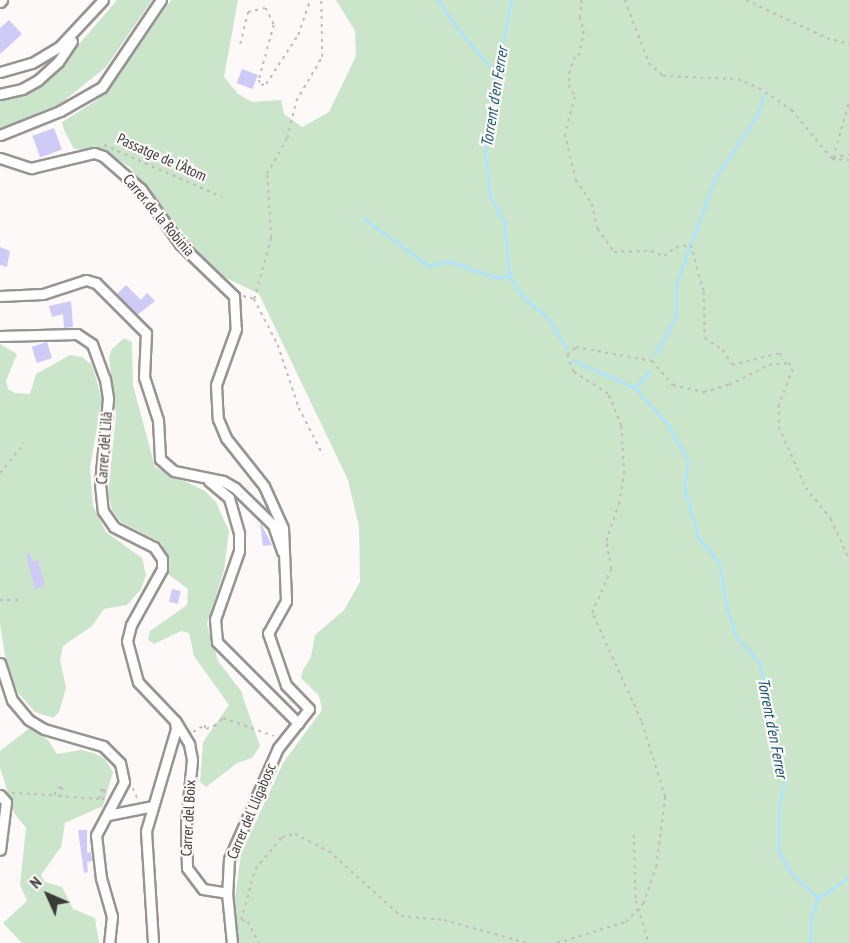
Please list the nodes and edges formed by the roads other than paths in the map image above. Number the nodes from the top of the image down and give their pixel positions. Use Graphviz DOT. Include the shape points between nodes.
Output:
graph roads {
  1 [pos="103,0"];
  2 [pos="161,0"];
  3 [pos="79,29"];
  4 [pos="0,72"];
  5 [pos="0,94"];
  6 [pos="0,135"];
  7 [pos="0,158"];
  8 [pos="0,296"];
  9 [pos="0,336"];
  10 [pos="209,481"];
  11 [pos="285,558"];
  12 [pos="0,663"];
  13 [pos="175,721"];
  14 [pos="298,723"];
  15 [pos="0,795"];
  16 [pos="153,806"];
  17 [pos="108,815"];
  18 [pos="0,850"];
  19 [pos="226,893"];
  20 [pos="109,943"];
  21 [pos="153,943"];
  22 [pos="232,943"];
  1 -- 3 [label="street"];
  2 -- 6 [label="street" via="102,87 60,111"];
  3 -- 4 [label="street" via="48,54"];
  3 -- 5 [label="street" via="50,71 22,89"];
  7 -- 11 [label="street, Carrer de la Robínia" via="34,168 94,153 124,172 180,244 232,291 236,329 216,386 218,419 226,438 264,486 283,528"];
  8 -- 10 [label="street" via="43,294 86,279 96,283 146,333 144,377 158,423 160,459 174,471"];
  9 -- 13 [label="street, Carrer del Lilà" via="77,333 95,349 108,399 100,484 103,511 119,531 154,547 163,564 129,630 128,648 143,690"];
  10 -- 11 [label="street" via="222,481 235,488 269,522"];
  10 -- 14 [label="street" via="228,498 239,534 239,551 215,619 217,642"];
  11 -- 14 [label="street, Carrer de la Robínia" via="286,601 267,633 286,685 308,706 307,716"];
  12 -- 17 [label="street" via="12,700 23,714 44,729 108,749 120,763 123,782"];
  13 -- 16 [label="street" via="175,736"];
  13 -- 19 [label="street, Carrer del Boix" via="187,740 192,760 186,824 187,868 203,889"];
  14 -- 19 [label="street, Carrer del Lligabosc" via="283,740 233,849"];
  15 -- 18 [label="street" via="6,802"];
  16 -- 17 [label="street"];
  16 -- 21 [label="street" via="146,831"];
  17 -- 20 [label="street" via="96,835 101,878 112,916"];
  19 -- 22 [label="street, Carrer del Lligabosc"];
}
